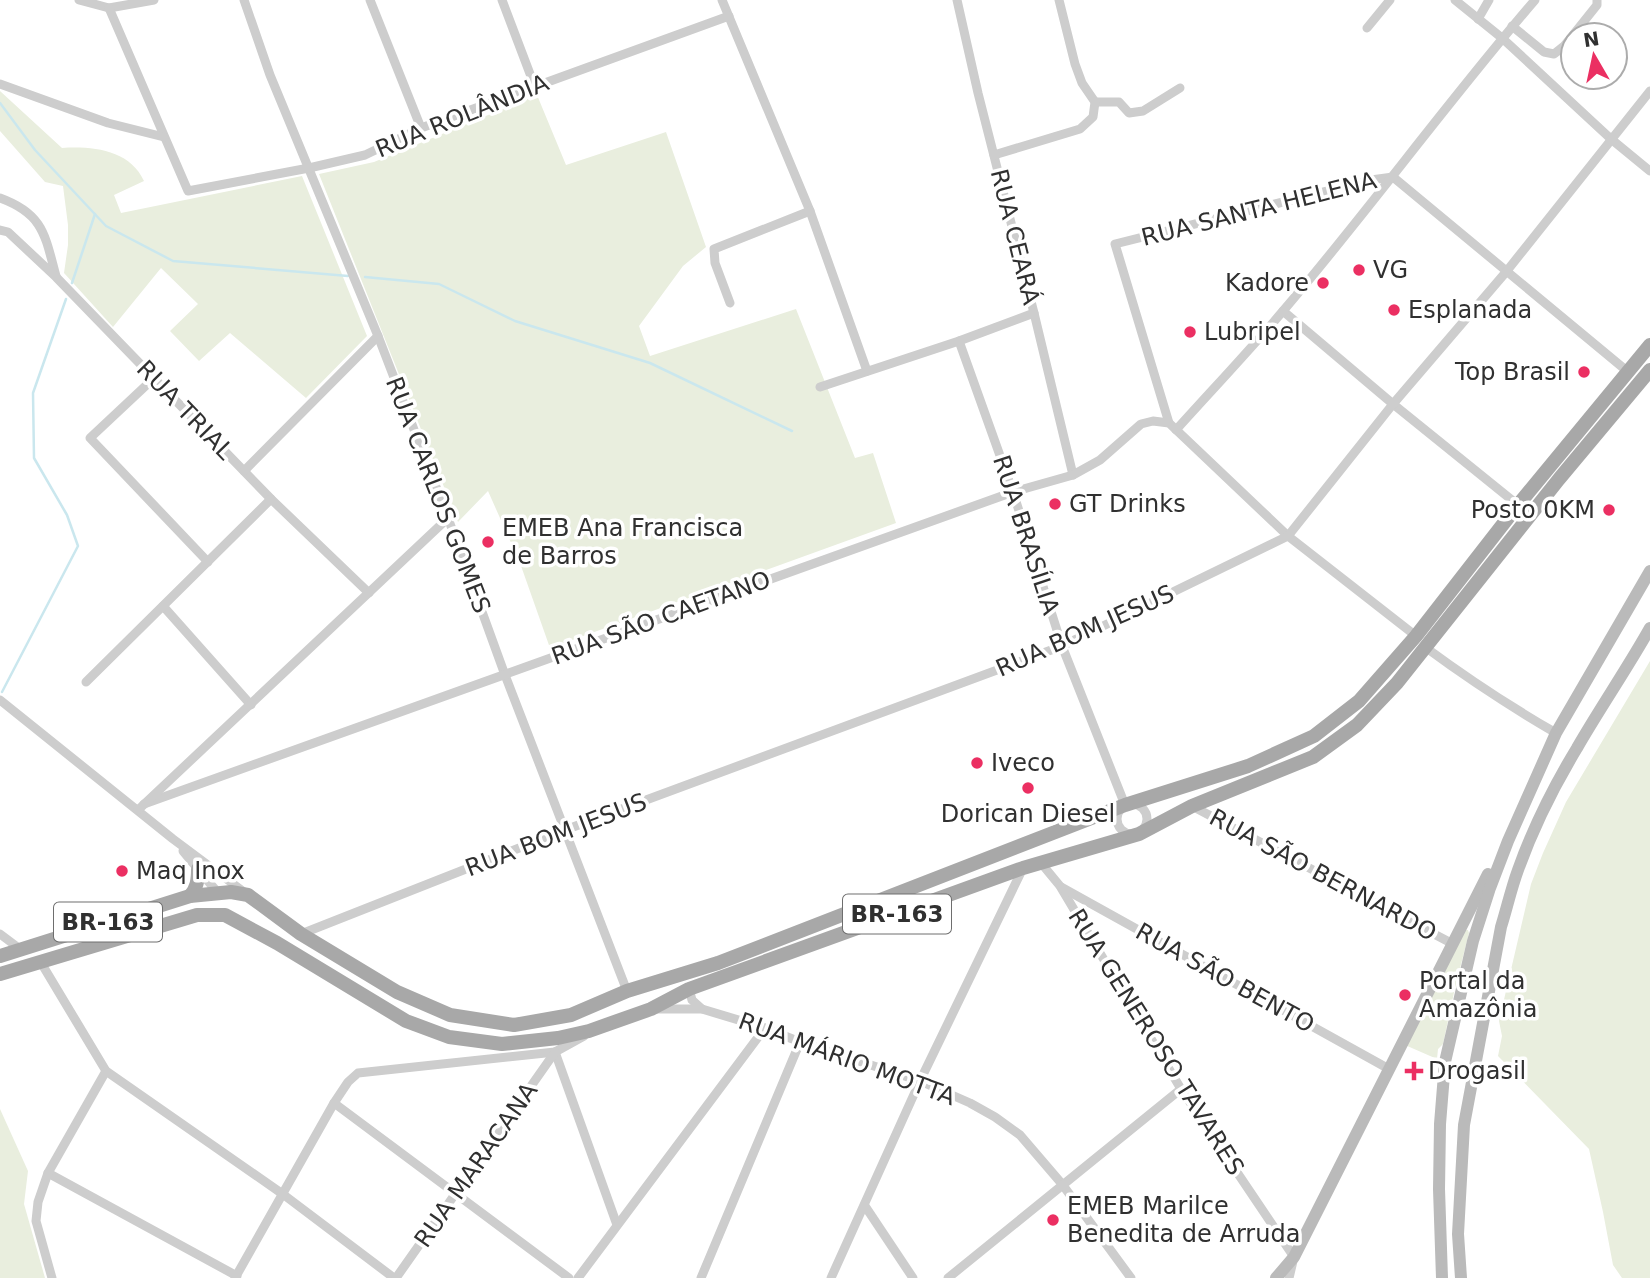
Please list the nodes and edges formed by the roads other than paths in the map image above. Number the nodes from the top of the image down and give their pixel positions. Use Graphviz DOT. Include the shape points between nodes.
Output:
graph roads {
  1 [pos="79,0"];
  2 [pos="154,0"];
  3 [pos="244,0"];
  4 [pos="370,0"];
  5 [pos="502,0"];
  6 [pos="722,0"];
  7 [pos="957,0"];
  8 [pos="1059,0"];
  9 [pos="1390,0"];
  10 [pos="1455,0"];
  11 [pos="1489,0"];
  12 [pos="1535,0"];
  13 [pos="1597,0"];
  14 [pos="109,8"];
  15 [pos="729,16"];
  16 [pos="1478,19"];
  17 [pos="1584,21"];
  18 [pos="1513,26"];
  19 [pos="1367,28"];
  20 [pos="1502,38"];
  21 [pos="1559,50"];
  22 [pos="0,84"];
  23 [pos="534,87"];
  24 [pos="1180,88"];
  25 [pos="1650,91"];
  26 [pos="1095,102"];
  27 [pos="421,128"];
  28 [pos="164,137"];
  29 [pos="1611,139"];
  30 [pos="994,155"];
  31 [pos="309,168"];
  32 [pos="1650,171"];
  33 [pos="1393,177"];
  34 [pos="0,198"];
  35 [pos="810,211"];
  36 [pos="0,230"];
  37 [pos="1506,272"];
  38 [pos="56,277"];
  39 [pos="730,303"];
  40 [pos="1283,311"];
  41 [pos="1034,313"];
  42 [pos="378,336"];
  43 [pos="959,341"];
  44 [pos="1650,345"];
  45 [pos="1650,370"];
  46 [pos="867,371"];
  47 [pos="1627,371"];
  48 [pos="154,378"];
  49 [pos="820,387"];
  50 [pos="1393,404"];
  51 [pos="1173,426"];
  52 [pos="244,471"];
  53 [pos="1073,475"];
  54 [pos="1013,492"];
  55 [pos="271,499"];
  56 [pos="1518,505"];
  57 [pos="448,517"];
  58 [pos="1288,536"];
  59 [pos="208,562"];
  60 [pos="1650,571"];
  61 [pos="369,593"];
  62 [pos="163,606"];
  63 [pos="1650,628"];
  64 [pos="1420,642"];
  65 [pos="1062,646"];
  66 [pos="505,675"];
  67 [pos="86,682"];
  68 [pos="0,700"];
  69 [pos="251,705"];
  70 [pos="1556,733"];
  71 [pos="1526,799"];
  72 [pos="1125,805"];
  73 [pos="1192,806"];
  74 [pos="141,807"];
  75 [pos="565,830"];
  76 [pos="1139,834"];
  77 [pos="173,839"];
  78 [pos="1041,863"];
  79 [pos="1023,868"];
  80 [pos="198,869"];
  81 [pos="1060,886"];
  82 [pos="218,893"];
  83 [pos="248,895"];
  84 [pos="190,897"];
  85 [pos="225,915"];
  86 [pos="0,934"];
  87 [pos="301,934"];
  88 [pos="277,943"];
  89 [pos="1454,944"];
  90 [pos="20,949"];
  91 [pos="0,956"];
  92 [pos="40,961"];
  93 [pos="0,974"];
  94 [pos="689,989"];
  95 [pos="627,991"];
  96 [pos="652,1009"];
  97 [pos="702,1009"];
  98 [pos="765,1028"];
  99 [pos="589,1031"];
  100 [pos="800,1042"];
  101 [pos="555,1052"];
  102 [pos="1390,1069"];
  103 [pos="106,1071"];
  104 [pos="919,1081"];
  105 [pos="1181,1089"];
  106 [pos="334,1103"];
  107 [pos="48,1173"];
  108 [pos="1062,1184"];
  109 [pos="456,1193"];
  110 [pos="284,1195"];
  111 [pos="864,1206"];
  112 [pos="617,1224"];
  113 [pos="1294,1256"];
  114 [pos="236,1277"];
  115 [pos="52,1278"];
  116 [pos="395,1278"];
  117 [pos="569,1278"];
  118 [pos="578,1278"];
  119 [pos="701,1278"];
  120 [pos="831,1278"];
  121 [pos="913,1278"];
  122 [pos="948,1278"];
  123 [pos="1131,1278"];
  124 [pos="1276,1278"];
  125 [pos="1289,1278"];
  126 [pos="1442,1278"];
  127 [pos="1461,1278"];
  1 -- 14 [label="street"];
  2 -- 14 [label="street"];
  3 -- 31 [label="street, RUA CARLOS GOMES"];
  4 -- 27 [label="street"];
  5 -- 23 [label="street"];
  6 -- 15 [label="street"];
  7 -- 30 [label="street, RUA CEARÁ"];
  8 -- 26 [label="street" via="1075,64"];
  9 -- 19 [label="street"];
  10 -- 16 [label="street"];
  11 -- 16 [label="street"];
  12 -- 18 [label="street"];
  13 -- 17 [label="street"];
  14 -- 28 [label="street"];
  15 -- 23 [label="street, RUA ROLÂNDIA"];
  15 -- 35 [label="street"];
  16 -- 20 [label="street"];
  18 -- 20 [label="street"];
  18 -- 21 [label="street" via="1544,52"];
  20 -- 29 [label="street"];
  20 -- 33 [label="street"];
  22 -- 28 [label="street" via="108,123"];
  23 -- 27 [label="street, RUA ROLÂNDIA"];
  24 -- 26 [label="street" via="1143,111 1129,113 1119,102"];
  25 -- 29 [label="street, RUA BOM JESUS"];
  26 -- 30 [label="street" via="1093,117 1080,129"];
  27 -- 31 [label="street, RUA ROLÂNDIA" via="365,155"];
  28 -- 31 [label="street, RUA ROLÂNDIA" via="188,191"];
  29 -- 32 [label="street"];
  29 -- 37 [label="street, RUA BOM JESUS"];
  30 -- 41 [label="street, RUA CEARÁ"];
  31 -- 42 [label="street, RUA CARLOS GOMES"];
  33 -- 37 [label="street, RUA SANTA HELENA"];
  33 -- 40 [label="street"];
  33 -- 51 [label="street, RUA SANTA HELENA" via="1115,244"];
  34 -- 38 [label="street" via="17,204 43,230"];
  35 -- 39 [label="street" via="714,249"];
  35 -- 46 [label="street"];
  36 -- 38 [label="street, RUA TRIAL" via="8,232"];
  37 -- 47 [label="street, RUA SANTA HELENA"];
  37 -- 50 [label="street, RUA BOM JESUS"];
  38 -- 48 [label="street, RUA TRIAL"];
  40 -- 50 [label="street"];
  40 -- 51 [label="street"];
  41 -- 43 [label="street"];
  41 -- 53 [label="street, RUA CEARÁ"];
  42 -- 52 [label="street"];
  42 -- 57 [label="street, RUA CARLOS GOMES"];
  43 -- 46 [label="street"];
  43 -- 54 [label="street, RUA BRASÍLIA"];
  44 -- 47 [label="main road, BR-163"];
  45 -- 64 [label="main road, BR-163"];
  46 -- 49 [label="street"];
  47 -- 56 [label="main road, BR-163"];
  48 -- 52 [label="street, RUA TRIAL"];
  48 -- 59 [label="street" via="90,438"];
  50 -- 56 [label="street"];
  50 -- 58 [label="street, RUA BOM JESUS"];
  51 -- 53 [label="street, RUA SÃO CAETANO" via="1153,421 1142,424 1100,460"];
  51 -- 58 [label="street"];
  52 -- 55 [label="street, RUA TRIAL"];
  53 -- 54 [label="street, RUA SÃO CAETANO"];
  54 -- 65 [label="street, RUA BRASÍLIA"];
  54 -- 66 [label="street, RUA SÃO CAETANO"];
  55 -- 59 [label="street"];
  55 -- 61 [label="street, RUA TRIAL"];
  56 -- 64 [label="main road, BR-163"];
  57 -- 61 [label="street"];
  57 -- 66 [label="street, RUA CARLOS GOMES"];
  58 -- 64 [label="street"];
  58 -- 65 [label="street, RUA BOM JESUS"];
  59 -- 62 [label="street"];
  60 -- 70 [label="main road"];
  61 -- 69 [label="street"];
  62 -- 67 [label="street"];
  62 -- 69 [label="street"];
  63 -- 127 [label="main road" via="1544,810 1518,869 1501,927 1464,1125 1458,1234"];
  64 -- 70 [label="street" via="1452,668"];
  64 -- 72 [label="main road, BR-163" via="1359,701 1314,736 1248,766"];
  64 -- 73 [label="main road, BR-163" via="1397,683 1357,725 1313,757"];
  65 -- 72 [label="street, RUA BRASÍLIA"];
  65 -- 75 [label="street, RUA BOM JESUS"];
  66 -- 74 [label="street, RUA SÃO CAETANO"];
  66 -- 75 [label="street, RUA CARLOS GOMES"];
  68 -- 74 [label="street"];
  69 -- 74 [label="street"];
  70 -- 71 [label="main road"];
  71 -- 89 [label="main road"];
  71 -- 126 [label="main road" via="1473,941 1445,1062 1438,1189"];
  72 -- 76 [label="street" via="1119,811 1118,825"];
  72 -- 76 [label="street" via="1140,806 1146,812 1146,825"];
  72 -- 95 [label="main road, BR-163" via="718,963"];
  73 -- 76 [label="main road, BR-163"];
  73 -- 89 [label="street, RUA SÃO BERNARDO"];
  74 -- 77 [label="street"];
  75 -- 87 [label="street, RUA BOM JESUS"];
  75 -- 95 [label="street, RUA CARLOS GOMES"];
  76 -- 78 [label="main road, BR-163"];
  77 -- 80 [label="street"];
  77 -- 83 [label="street"];
  78 -- 79 [label="main road, BR-163"];
  78 -- 81 [label="street, RUA GENEROSO TAVARES"];
  79 -- 94 [label="main road, BR-163"];
  79 -- 104 [label="street"];
  80 -- 82 [label="street"];
  80 -- 84 [label="main road" via="198,882"];
  81 -- 102 [label="street, RUA SÃO BENTO"];
  81 -- 105 [label="street, RUA GENEROSO TAVARES"];
  82 -- 83 [label="main road, BR-163"];
  82 -- 84 [label="main road, BR-163"];
  82 -- 85 [label="main road"];
  83 -- 87 [label="main road, BR-163"];
  84 -- 90 [label="main road, BR-163"];
  85 -- 88 [label="main road, BR-163"];
  85 -- 92 [label="main road, BR-163" via="197,915"];
  86 -- 90 [label="street"];
  87 -- 88 [label="main road" via="290,942"];
  87 -- 95 [label="main road, BR-163" via="397,992 450,1015 514,1025 571,1015"];
  88 -- 99 [label="main road, BR-163" via="405,1021 449,1037 502,1044"];
  89 -- 102 [label="main road"];
  90 -- 91 [label="main road, BR-163"];
  92 -- 93 [label="main road, BR-163"];
  92 -- 103 [label="street"];
  94 -- 96 [label="main road, BR-163"];
  94 -- 97 [label="street"];
  95 -- 96 [label="main road" via="637,1009"];
  96 -- 97 [label="street, RUA MÁRIO MOTTA"];
  96 -- 99 [label="main road, BR-163"];
  97 -- 98 [label="street, RUA MÁRIO MOTTA"];
  98 -- 100 [label="street, RUA MÁRIO MOTTA"];
  98 -- 112 [label="street"];
  99 -- 101 [label="street"];
  100 -- 104 [label="street, RUA MÁRIO MOTTA"];
  100 -- 119 [label="street"];
  101 -- 106 [label="street" via="358,1073"];
  101 -- 109 [label="street, RUA MARACANA"];
  101 -- 112 [label="street"];
  102 -- 113 [label="main road"];
  103 -- 107 [label="street"];
  103 -- 110 [label="street"];
  104 -- 108 [label="street, RUA MÁRIO MOTTA" via="970,1103 1020,1135"];
  104 -- 111 [label="street"];
  105 -- 108 [label="street"];
  105 -- 113 [label="street, RUA GENEROSO TAVARES"];
  106 -- 109 [label="street"];
  106 -- 110 [label="street"];
  107 -- 114 [label="street"];
  107 -- 115 [label="street" via="36,1221"];
  108 -- 122 [label="street"];
  108 -- 123 [label="street, RUA MÁRIO MOTTA"];
  109 -- 116 [label="street, RUA MARACANA"];
  109 -- 117 [label="street"];
  110 -- 114 [label="street"];
  110 -- 116 [label="street"];
  111 -- 120 [label="street"];
  111 -- 121 [label="street"];
  112 -- 118 [label="street"];
  113 -- 124 [label="main road"];
  113 -- 125 [label="street"];
}
